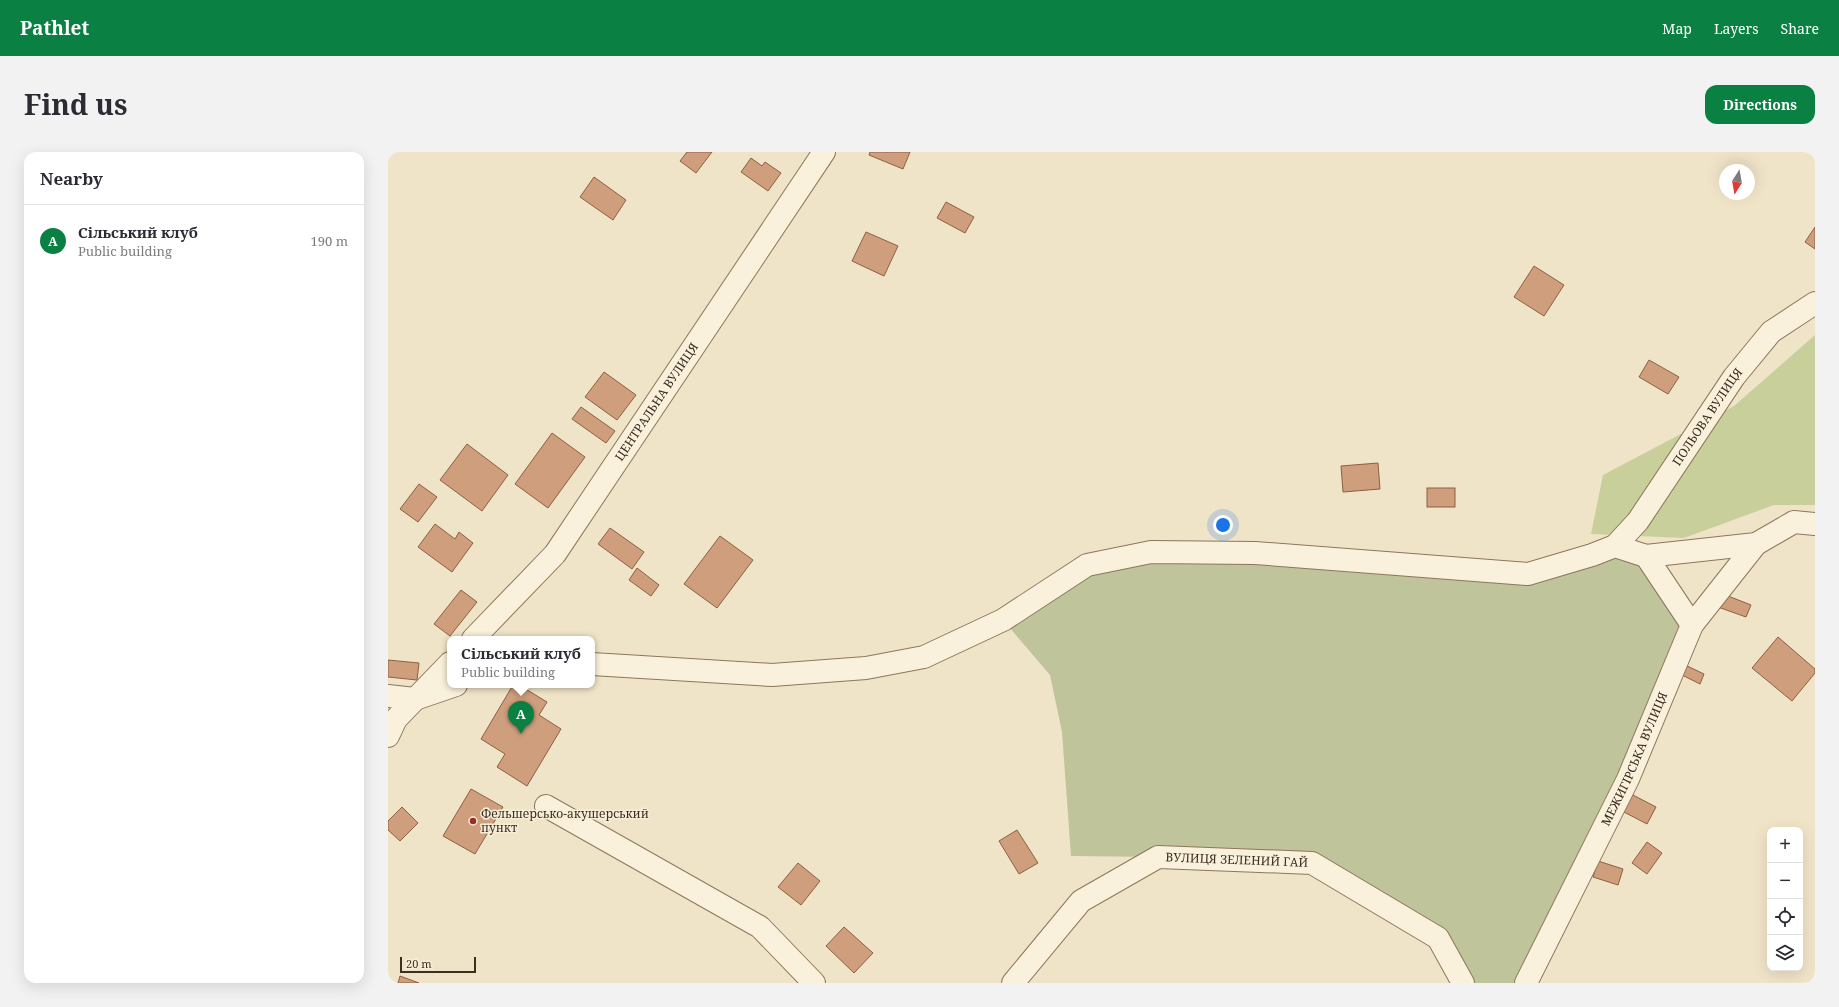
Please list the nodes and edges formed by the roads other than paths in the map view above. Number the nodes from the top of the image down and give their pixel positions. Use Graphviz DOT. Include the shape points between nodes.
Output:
graph roads {
  1 [pos="824,152"];
  2 [pos="1815,302"];
  3 [pos="1815,524"];
  4 [pos="1756,544"];
  5 [pos="1615,546"];
  6 [pos="1646,556"];
  7 [pos="1692,625"];
  8 [pos="476,636"];
  9 [pos="595,664"];
  10 [pos="447,666"];
  11 [pos="388,688"];
  12 [pos="447,688"];
  13 [pos="388,696"];
  14 [pos="415,699"];
  15 [pos="388,736"];
  16 [pos="546,806"];
  17 [pos="814,983"];
  18 [pos="1013,983"];
  19 [pos="1463,983"];
  20 [pos="1526,983"];
  1 -- 8 [label="street, ЦЕНТРАЛЬНА ВУЛИЦЯ" via="555,554"];
  2 -- 5 [label="street, ПОЛЬОВА ВУЛИЦЯ" via="1771,332 1734,377 1638,521"];
  3 -- 4 [label="street" via="1794,522"];
  4 -- 6 [label="street"];
  4 -- 7 [label="street, МЕЖИГІРСЬКА ВУЛИЦЯ"];
  5 -- 6 [label="street"];
  5 -- 9 [label="street" via="1528,574 1255,553 1151,552 1087,565 1003,620 924,658 866,668 772,675"];
  6 -- 7 [label="street"];
  7 -- 20 [label="street, МЕЖИГІРСЬКА ВУЛИЦЯ" via="1628,779"];
  10 -- 14 [label="street"];
  11 -- 14 [label="street"];
  12 -- 14 [label="street"];
  13 -- 14 [label="street"];
  14 -- 15 [label="street" via="396,719"];
  16 -- 17 [label="street" via="760,927"];
  18 -- 19 [label="street, ВУЛИЦЯ ЗЕЛЕНИЙ ГАЙ" via="1081,901 1158,857 1312,863 1438,938"];
}
